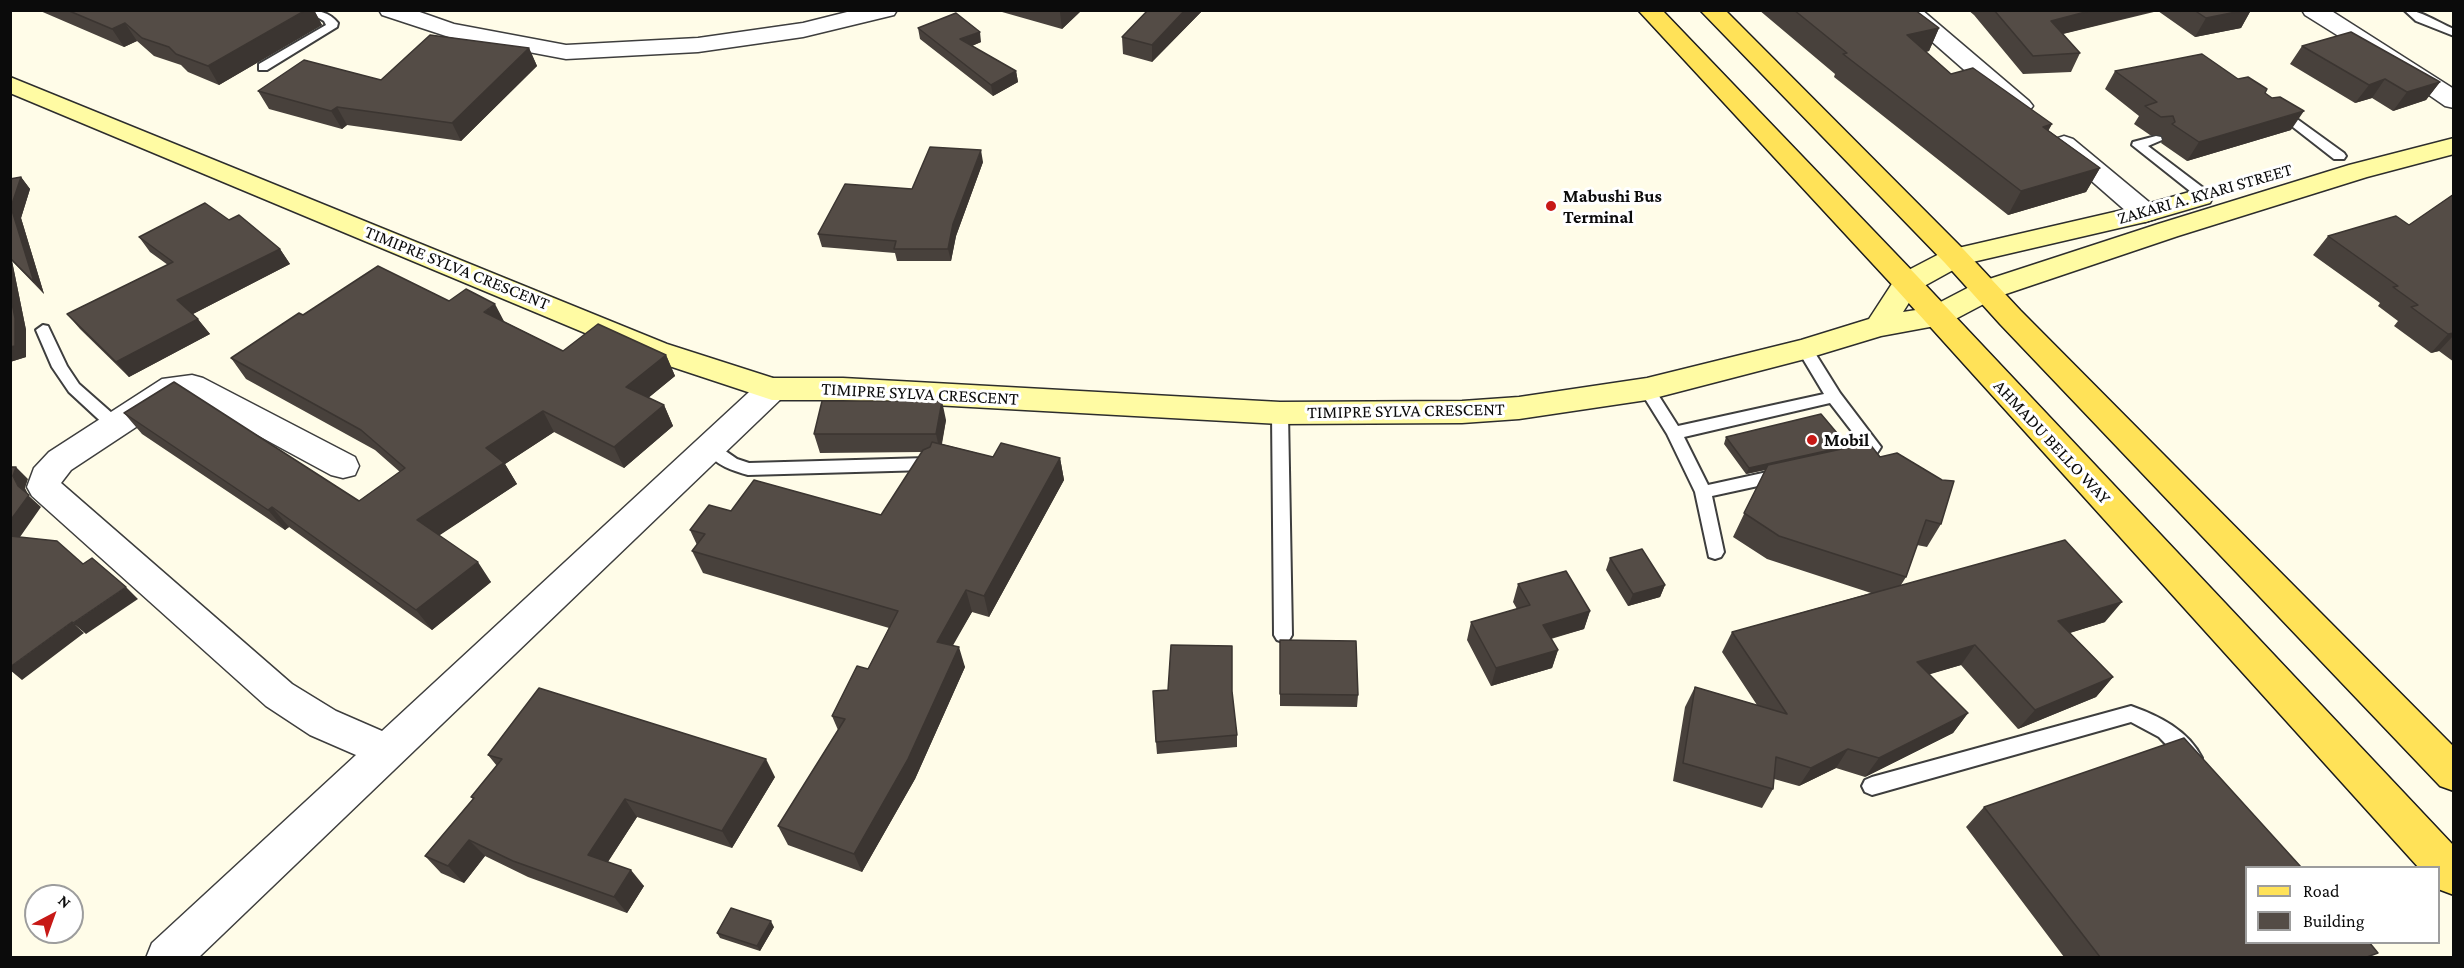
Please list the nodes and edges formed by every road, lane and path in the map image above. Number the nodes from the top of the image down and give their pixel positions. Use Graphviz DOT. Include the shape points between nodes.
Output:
graph roads {
  1 [pos="390,10"];
  2 [pos="886,10"];
  3 [pos="1649,10"];
  4 [pos="1712,10"];
  5 [pos="1907,10"];
  6 [pos="2313,10"];
  7 [pos="2409,10"];
  8 [pos="311,11"];
  9 [pos="2454,33"];
  10 [pos="263,67"];
  11 [pos="10,84"];
  12 [pos="2454,101"];
  13 [pos="2268,109"];
  14 [pos="2156,140"];
  15 [pos="2453,142"];
  16 [pos="2339,156"];
  17 [pos="2205,196"];
  18 [pos="2145,213"];
  19 [pos="1955,257"];
  20 [pos="1907,283"];
  21 [pos="1987,290"];
  22 [pos="1936,317"];
  23 [pos="1879,326"];
  24 [pos="43,330"];
  25 [pos="1804,349"];
  26 [pos="772,388"];
  27 [pos="1647,389"];
  28 [pos="1834,397"];
  29 [pos="1280,413"];
  30 [pos="115,425"];
  31 [pos="1674,433"];
  32 [pos="722,436"];
  33 [pos="1842,462"];
  34 [pos="927,464"];
  35 [pos="343,466"];
  36 [pos="1796,472"];
  37 [pos="1703,492"];
  38 [pos="1715,552"];
  39 [pos="1282,635"];
  40 [pos="387,751"];
  41 [pos="2205,772"];
  42 [pos="2454,774"];
  43 [pos="1872,786"];
  44 [pos="2454,876"];
  45 [pos="167,957"];
  1 -- 2 [label="street" via="449,30 566,52 698,45 803,30"];
  3 -- 20 [label="main road, AHMADU BELLO WAY"];
  4 -- 19 [label="main road"];
  5 -- 18 [label="street"];
  6 -- 12 [label="street"];
  7 -- 9 [label="lane" via="2420,19"];
  8 -- 10 [label="lane" via="328,19 331,27"];
  11 -- 26 [label="street, TIMIPRE SYLVA CRESCENT" via="656,351"];
  13 -- 16 [label="lane" via="2275,107"];
  14 -- 17 [label="lane" via="2138,145"];
  15 -- 16 [label="street, ZAKARI A. KYARI STREET"];
  15 -- 21 [label="street, ZAKARI A. KYARI STREET"];
  16 -- 17 [label="street, ZAKARI A. KYARI STREET"];
  17 -- 18 [label="street, ZAKARI A. KYARI STREET"];
  18 -- 19 [label="street, ZAKARI A. KYARI STREET"];
  19 -- 20 [label="street"];
  19 -- 21 [label="main road"];
  20 -- 22 [label="main road, AHMADU BELLO WAY"];
  20 -- 23 [label="street"];
  21 -- 22 [label="street, TIMIPRE SYLVA CRESCENT"];
  21 -- 42 [label="main road"];
  22 -- 23 [label="street, TIMIPRE SYLVA CRESCENT"];
  22 -- 44 [label="main road, AHMADU BELLO WAY"];
  23 -- 25 [label="street, TIMIPRE SYLVA CRESCENT"];
  24 -- 30 [label="lane" via="74,388"];
  25 -- 27 [label="street, TIMIPRE SYLVA CRESCENT"];
  25 -- 28 [label="lane"];
  26 -- 29 [label="street, TIMIPRE SYLVA CRESCENT"];
  26 -- 32 [label="street"];
  27 -- 29 [label="street, TIMIPRE SYLVA CRESCENT" via="1507,409"];
  27 -- 31 [label="lane"];
  28 -- 31 [label="lane"];
  28 -- 33 [label="lane" via="1873,447 1865,457"];
  29 -- 39 [label="lane"];
  30 -- 35 [label="street" via="172,387 192,386"];
  30 -- 40 [label="street" via="60,461 45,477 44,487 279,695 323,723"];
  31 -- 37 [label="lane"];
  32 -- 34 [label="lane" via="716,452 748,469"];
  32 -- 40 [label="street"];
  36 -- 37 [label="lane"];
  37 -- 38 [label="lane"];
  40 -- 45 [label="street"];
  41 -- 43 [label="lane" via="2175,737 2153,721 2131,714"];
}
